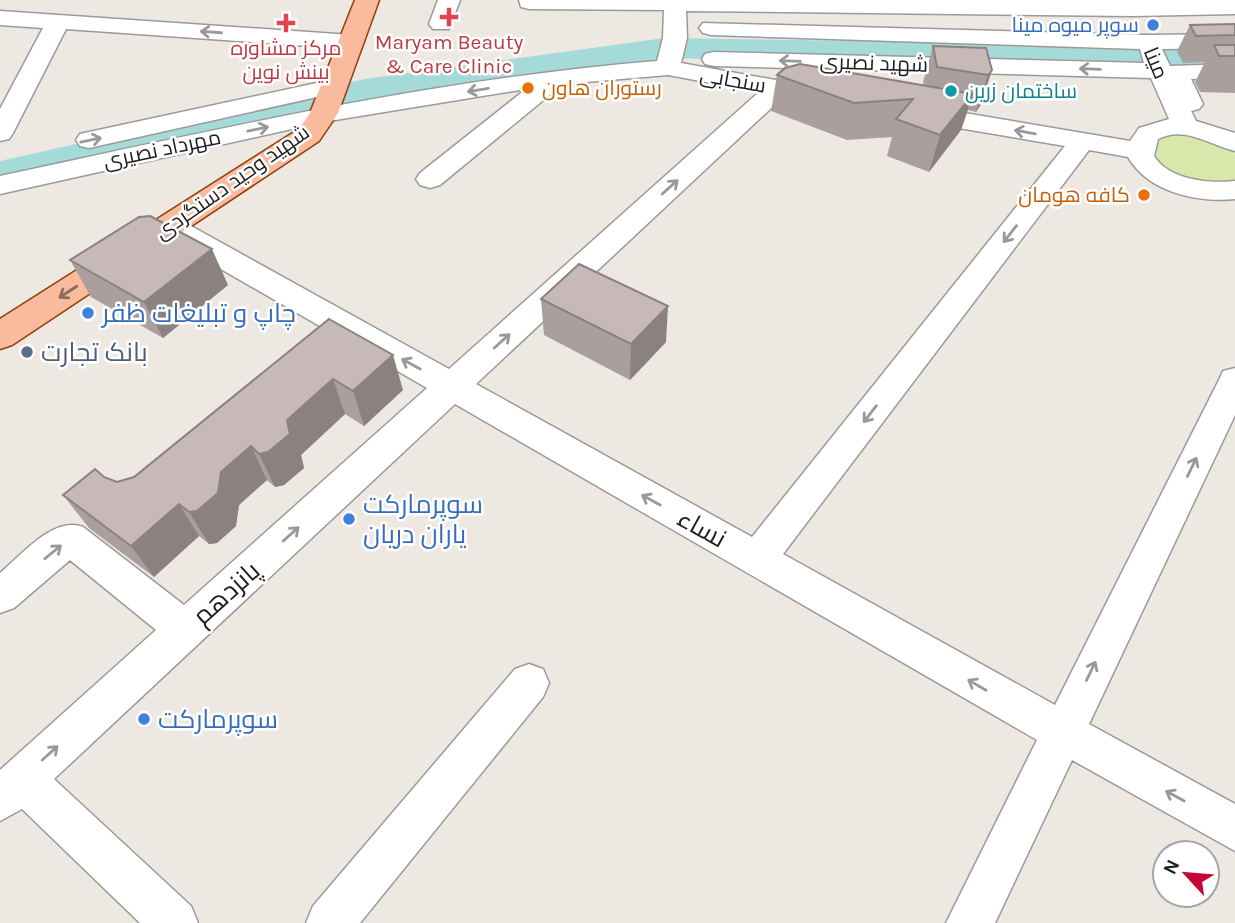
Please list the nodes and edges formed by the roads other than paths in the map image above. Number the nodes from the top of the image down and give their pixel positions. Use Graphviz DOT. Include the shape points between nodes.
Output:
graph roads {
  1 [pos="134,0"];
  2 [pos="367,0"];
  3 [pos="449,0"];
  4 [pos="675,1"];
  5 [pos="529,2"];
  6 [pos="874,2"];
  7 [pos="1011,4"];
  8 [pos="1129,5"];
  9 [pos="1235,7"];
  10 [pos="0,18"];
  11 [pos="58,22"];
  12 [pos="441,23"];
  13 [pos="116,26"];
  14 [pos="711,28"];
  15 [pos="1235,41"];
  16 [pos="352,42"];
  17 [pos="1147,42"];
  18 [pos="672,55"];
  19 [pos="1167,71"];
  20 [pos="1235,71"];
  21 [pos="555,77"];
  22 [pos="218,82"];
  23 [pos="778,88"];
  24 [pos="329,100"];
  25 [pos="844,100"];
  26 [pos="897,109"];
  27 [pos="201,116"];
  28 [pos="1193,128"];
  29 [pos="0,133"];
  30 [pos="1082,142"];
  31 [pos="1235,143"];
  32 [pos="1141,151"];
  33 [pos="0,160"];
  34 [pos="430,179"];
  35 [pos="0,185"];
  36 [pos="1224,191"];
  37 [pos="1235,218"];
  38 [pos="169,227"];
  39 [pos="0,336"];
  40 [pos="1235,380"];
  41 [pos="452,387"];
  42 [pos="757,559"];
  43 [pos="0,596"];
  44 [pos="186,630"];
  45 [pos="529,683"];
  46 [pos="1061,733"];
  47 [pos="11,789"];
  48 [pos="1235,829"];
  49 [pos="174,923"];
  50 [pos="330,923"];
  51 [pos="970,923"];
  1 -- 13 [label="street"];
  2 -- 16 [label="main road, شهید وحید دستگردی"];
  3 -- 12 [label="street"];
  4 -- 5 [label="street"];
  4 -- 6 [label="street"];
  4 -- 18 [label="street"];
  6 -- 7 [label="street"];
  7 -- 8 [label="street"];
  8 -- 9 [label="street"];
  8 -- 17 [label="street, مینا"];
  10 -- 11 [label="street"];
  11 -- 13 [label="street"];
  11 -- 29 [label="street"];
  16 -- 13 [label="street, one-way"];
  14 -- 17 [label="street, شهید نصیری"];
  15 -- 17 [label="street, شهید نصیری"];
  16 -- 24 [label="main road, شهید وحید دستگردی"];
  17 -- 19 [label="street, مینا"];
  19 -- 18 [label="street, شهید نصیری, one-way"];
  18 -- 21 [label="street, سنجابی"];
  18 -- 23 [label="street, سنجابی"];
  19 -- 20 [label="street, شهید نصیری"];
  19 -- 28 [label="street, مینا"];
  21 -- 24 [label="street, سنجابی, one-way"];
  21 -- 34 [label="street"];
  22 -- 27 [label="street"];
  23 -- 25 [label="street, سنجابی"];
  41 -- 23 [label="street, پانزدهم, one-way"];
  24 -- 27 [label="street"];
  35 -- 24 [label="street, مهرداد نصیری, one-way"];
  24 -- 38 [label="main road, شهید وحید دستگردی" via="309,135"];
  30 -- 26 [label="street, one-way"];
  33 -- 27 [label="street, one-way"];
  28 -- 31 [label="street"];
  28 -- 32 [label="street" via="1157,130 1142,142"];
  30 -- 32 [label="street"];
  30 -- 42 [label="street, one-way"];
  32 -- 36 [label="street" via="1146,163 1173,183"];
  36 -- 37 [label="street"];
  38 -- 39 [label="main road, شهید وحید دستگردی, one-way"];
  41 -- 38 [label="street, نساء, one-way" via="337,337"];
  46 -- 40 [label="street, one-way"];
  42 -- 41 [label="street, نساء, one-way"];
  44 -- 41 [label="street, پانزدهم, one-way"];
  46 -- 42 [label="street, نساء, one-way"];
  43 -- 44 [label="street, one-way" via="70,538"];
  47 -- 44 [label="street, پانزدهم, one-way"];
  45 -- 50 [label="street"];
  48 -- 46 [label="street, نساء, one-way"];
  46 -- 51 [label="street"];
  47 -- 49 [label="street"];
}
